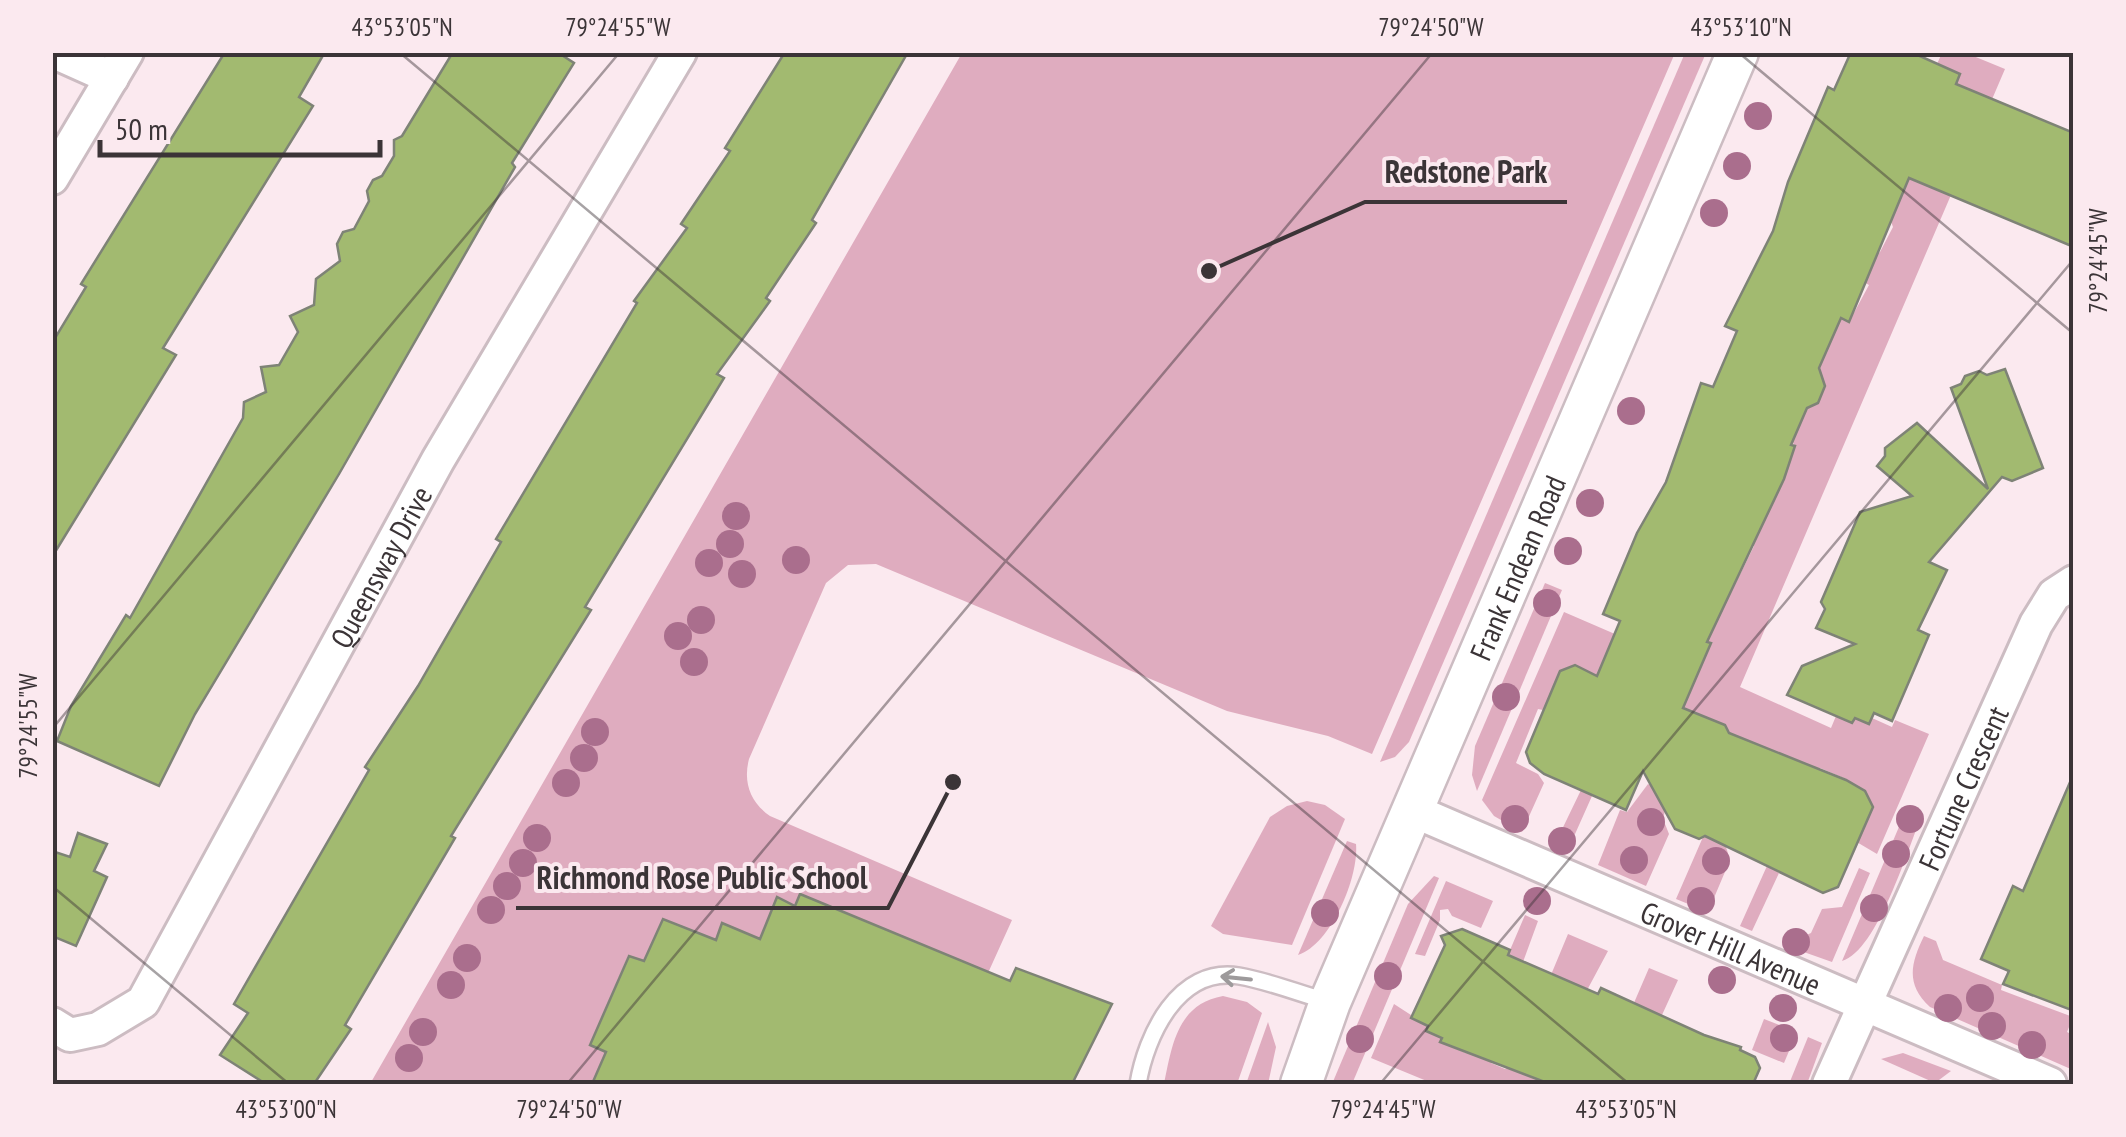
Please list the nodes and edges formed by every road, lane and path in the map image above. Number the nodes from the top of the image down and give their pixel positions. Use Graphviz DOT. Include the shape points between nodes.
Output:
graph roads {
  1 [pos="54,52"];
  2 [pos="680,52"];
  3 [pos="1738,52"];
  4 [pos="119,66"];
  5 [pos="52,178"];
  6 [pos="2074,582"];
  7 [pos="1414,811"];
  8 [pos="1330,1002"];
  9 [pos="1866,1005"];
  10 [pos="52,1024"];
  11 [pos="1138,1084"];
  12 [pos="1301,1084"];
  13 [pos="1828,1084"];
  14 [pos="2050,1084"];
  1 -- 4 [label="street"];
  2 -- 10 [label="street, Queensway Drive" via="438,460 143,1002 98,1029 70,1035"];
  3 -- 7 [label="street, Frank Endean Road"];
  4 -- 5 [label="street"];
  6 -- 9 [label="street, Fortune Crescent" via="2054,595 2036,624"];
  7 -- 8 [label="street, Frank Endean Road"];
  7 -- 9 [label="street, Grover Hill Avenue"];
  8 -- 11 [label="lane, one-way" via="1238,976 1196,984 1152,1032"];
  8 -- 12 [label="street, Frank Endean Road"];
  9 -- 13 [label="street, Fortune Crescent"];
  9 -- 14 [label="street, Grover Hill Avenue"];
}
